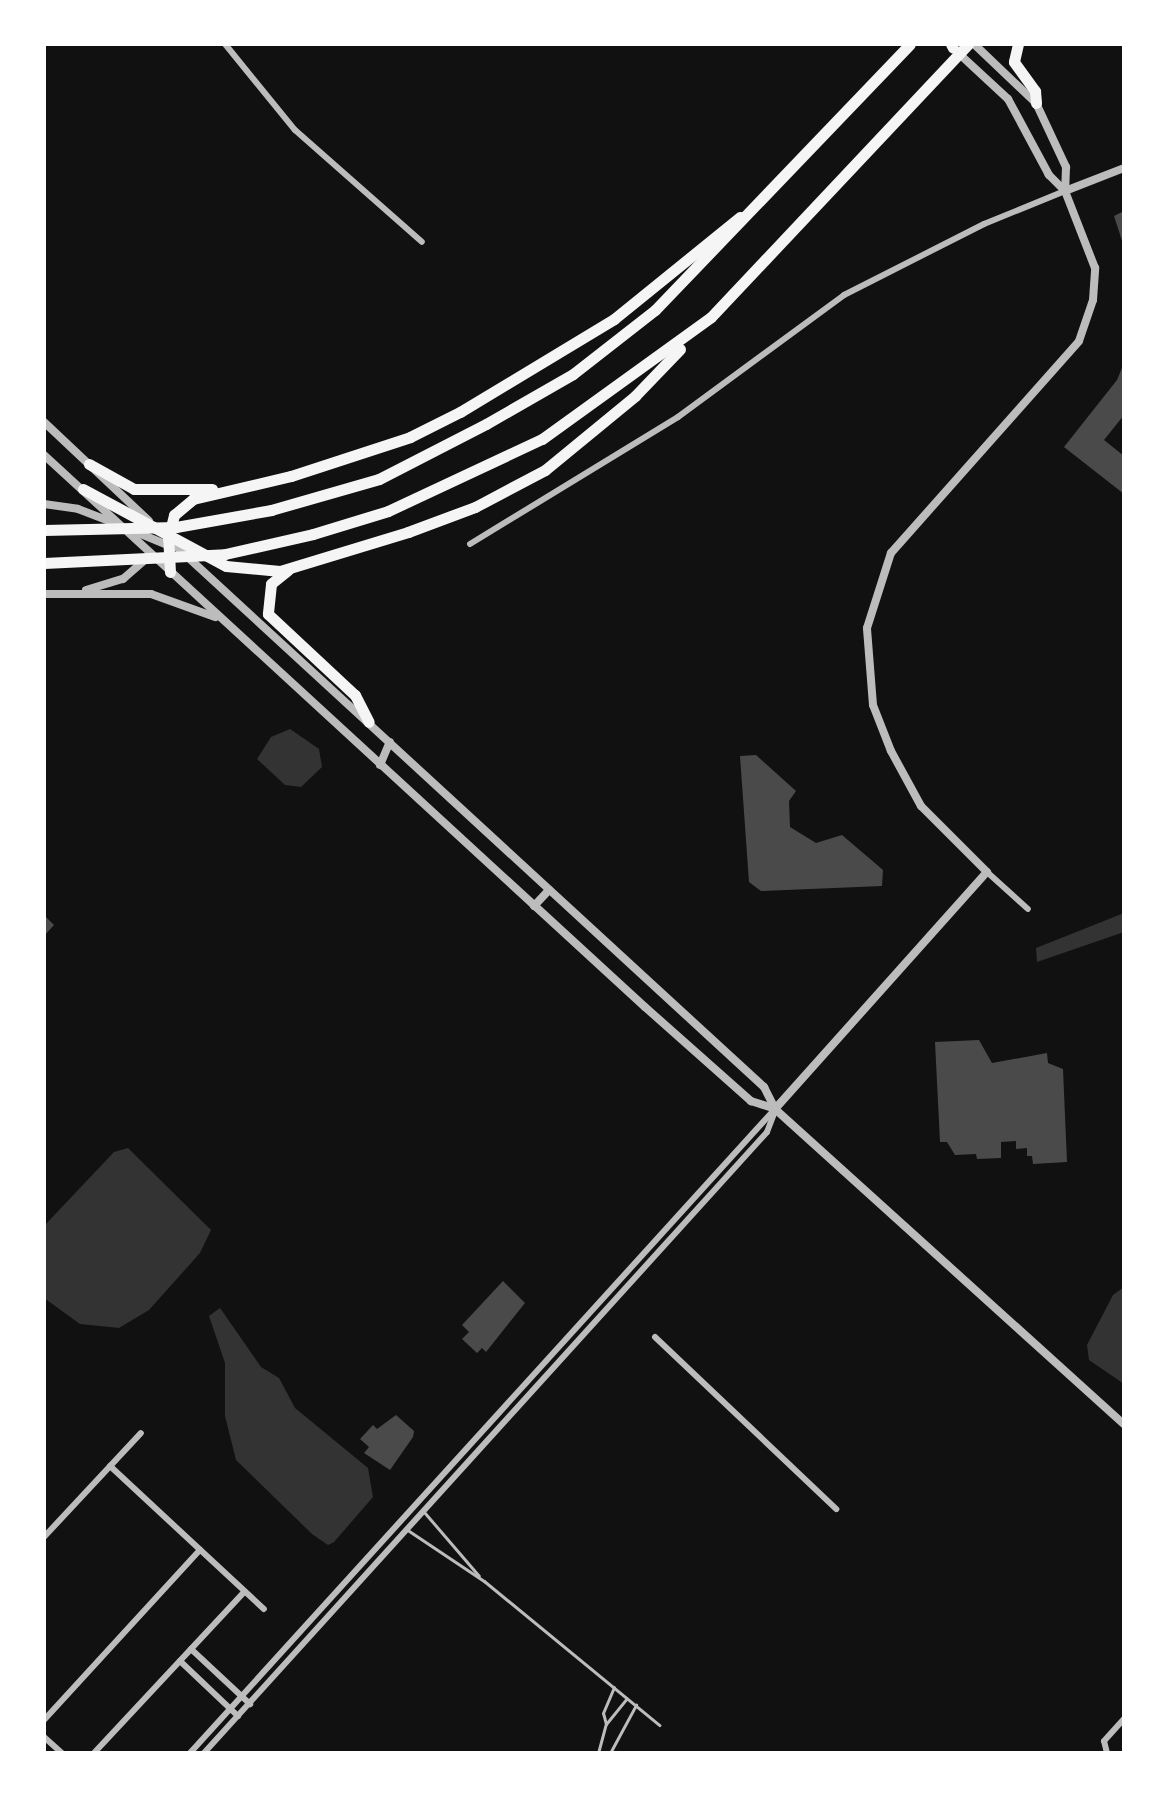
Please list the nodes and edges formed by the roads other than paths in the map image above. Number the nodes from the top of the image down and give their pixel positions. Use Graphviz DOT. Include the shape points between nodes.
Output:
graph roads {
  1 [pos="225,44"];
  2 [pos="910,44"];
  3 [pos="971,44"];
  4 [pos="1018,44"];
  5 [pos="951,45"];
  6 [pos="1036,103"];
  7 [pos="1124,168"];
  8 [pos="788,175"];
  9 [pos="1065,191"];
  10 [pos="422,242"];
  11 [pos="711,317"];
  12 [pos="44,422"];
  13 [pos="44,455"];
  14 [pos="89,464"];
  15 [pos="83,489"];
  16 [pos="229,489"];
  17 [pos="44,504"];
  18 [pos="141,514"];
  19 [pos="122,526"];
  20 [pos="44,530"];
  21 [pos="151,533"];
  22 [pos="168,542"];
  23 [pos="470,544"];
  24 [pos="150,552"];
  25 [pos="44,563"];
  26 [pos="291,568"];
  27 [pos="170,572"];
  28 [pos="44,594"];
  29 [pos="56,594"];
  30 [pos="222,620"];
  31 [pos="369,722"];
  32 [pos="390,742"];
  33 [pos="367,754"];
  34 [pos="380,765"];
  35 [pos="987,872"];
  36 [pos="549,890"];
  37 [pos="534,906"];
  38 [pos="1028,909"];
  39 [pos="775,1109"];
  40 [pos="655,1337"];
  41 [pos="531,1373"];
  42 [pos="539,1381"];
  43 [pos="1124,1424"];
  44 [pos="141,1433"];
  45 [pos="110,1466"];
  46 [pos="413,1502"];
  47 [pos="836,1509"];
  48 [pos="422,1510"];
  49 [pos="397,1520"];
  50 [pos="406,1529"];
  51 [pos="44,1537"];
  52 [pos="200,1550"];
  53 [pos="484,1581"];
  54 [pos="245,1591"];
  55 [pos="264,1609"];
  56 [pos="191,1649"];
  57 [pos="180,1661"];
  58 [pos="213,1669"];
  59 [pos="202,1681"];
  60 [pos="614,1687"];
  61 [pos="242,1697"];
  62 [pos="627,1698"];
  63 [pos="250,1704"];
  64 [pos="636,1705"];
  65 [pos="231,1709"];
  66 [pos="238,1716"];
  67 [pos="1124,1719"];
  68 [pos="44,1720"];
  69 [pos="606,1724"];
  70 [pos="659,1725"];
  71 [pos="44,1737"];
  72 [pos="62,1753"];
  73 [pos="94,1753"];
  74 [pos="190,1753"];
  75 [pos="204,1753"];
  76 [pos="598,1753"];
  77 [pos="610,1753"];
  78 [pos="1107,1753"];
  1 -- 10 [label="street" via="295,130"];
  2 -- 8 [label="highway"];
  3 -- 6 [label="street"];
  3 -- 11 [label="highway"];
  4 -- 6 [label="highway" via="1014,62 1035,91"];
  5 -- 9 [label="street" via="1008,99 1049,175"];
  6 -- 9 [label="street" via="1066,167"];
  7 -- 9 [label="street"];
  8 -- 16 [label="highway" via="661,284 503,389 410,437 291,476"];
  8 -- 20 [label="highway" via="655,310 573,374 379,479 271,510 176,527"];
  9 -- 23 [label="street" via="984,224 844,295 678,417"];
  9 -- 35 [label="street" via="1095,268 1093,300 1079,341 904,535 878,584 867,628 873,705 895,759 921,806"];
  11 -- 25 [label="highway" via="542,439 388,511 225,554"];
  11 -- 26 [label="highway" via="635,396 545,470 475,507"];
  12 -- 14 [label="street"];
  13 -- 15 [label="street"];
  14 -- 16 [label="highway" via="134,489"];
  14 -- 18 [label="street"];
  15 -- 19 [label="street"];
  15 -- 21 [label="highway"];
  16 -- 22 [label="highway" via="181,507"];
  17 -- 19 [label="street" via="78,509"];
  18 -- 21 [label="street"];
  18 -- 22 [label="street"];
  19 -- 21 [label="street"];
  19 -- 24 [label="street"];
  21 -- 22 [label="highway"];
  21 -- 24 [label="street"];
  22 -- 26 [label="highway" via="244,571"];
  22 -- 27 [label="highway"];
  22 -- 31 [label="street"];
  24 -- 27 [label="street"];
  24 -- 29 [label="street" via="123,579"];
  26 -- 31 [label="highway" via="271,584 268,614 355,695"];
  27 -- 30 [label="street"];
  28 -- 29 [label="street"];
  29 -- 30 [label="street" via="151,594"];
  30 -- 33 [label="street"];
  31 -- 32 [label="street"];
  32 -- 33 [label="street"];
  32 -- 34 [label="street"];
  32 -- 36 [label="street"];
  33 -- 34 [label="street"];
  34 -- 37 [label="street"];
  35 -- 38 [label="street"];
  35 -- 39 [label="street"];
  36 -- 37 [label="street"];
  36 -- 39 [label="street" via="764,1087"];
  37 -- 39 [label="street" via="751,1101"];
  39 -- 41 [label="street"];
  39 -- 42 [label="street" via="767,1132"];
  39 -- 43 [label="street"];
  40 -- 47 [label="street"];
  41 -- 42 [label="street"];
  41 -- 46 [label="street"];
  42 -- 48 [label="street"];
  44 -- 45 [label="street"];
  45 -- 51 [label="street"];
  45 -- 52 [label="street"];
  46 -- 48 [label="street"];
  46 -- 49 [label="street"];
  48 -- 50 [label="street"];
  48 -- 53 [label="lane"];
  49 -- 50 [label="street"];
  49 -- 61 [label="street"];
  50 -- 53 [label="lane"];
  50 -- 63 [label="street"];
  52 -- 54 [label="street"];
  52 -- 68 [label="street"];
  53 -- 60 [label="lane"];
  54 -- 55 [label="street"];
  54 -- 56 [label="street"];
  56 -- 57 [label="street"];
  56 -- 58 [label="street"];
  57 -- 59 [label="street"];
  57 -- 73 [label="street"];
  58 -- 59 [label="street"];
  58 -- 61 [label="street"];
  59 -- 65 [label="street"];
  60 -- 62 [label="lane"];
  60 -- 69 [label="lane" via="603,1713"];
  61 -- 63 [label="street"];
  61 -- 65 [label="street"];
  62 -- 64 [label="lane"];
  62 -- 69 [label="lane"];
  63 -- 66 [label="street"];
  64 -- 70 [label="lane"];
  64 -- 77 [label="lane"];
  65 -- 66 [label="street"];
  65 -- 74 [label="street"];
  66 -- 75 [label="street"];
  67 -- 78 [label="street" via="1104,1741"];
  69 -- 76 [label="lane"];
  71 -- 72 [label="street"];
}
